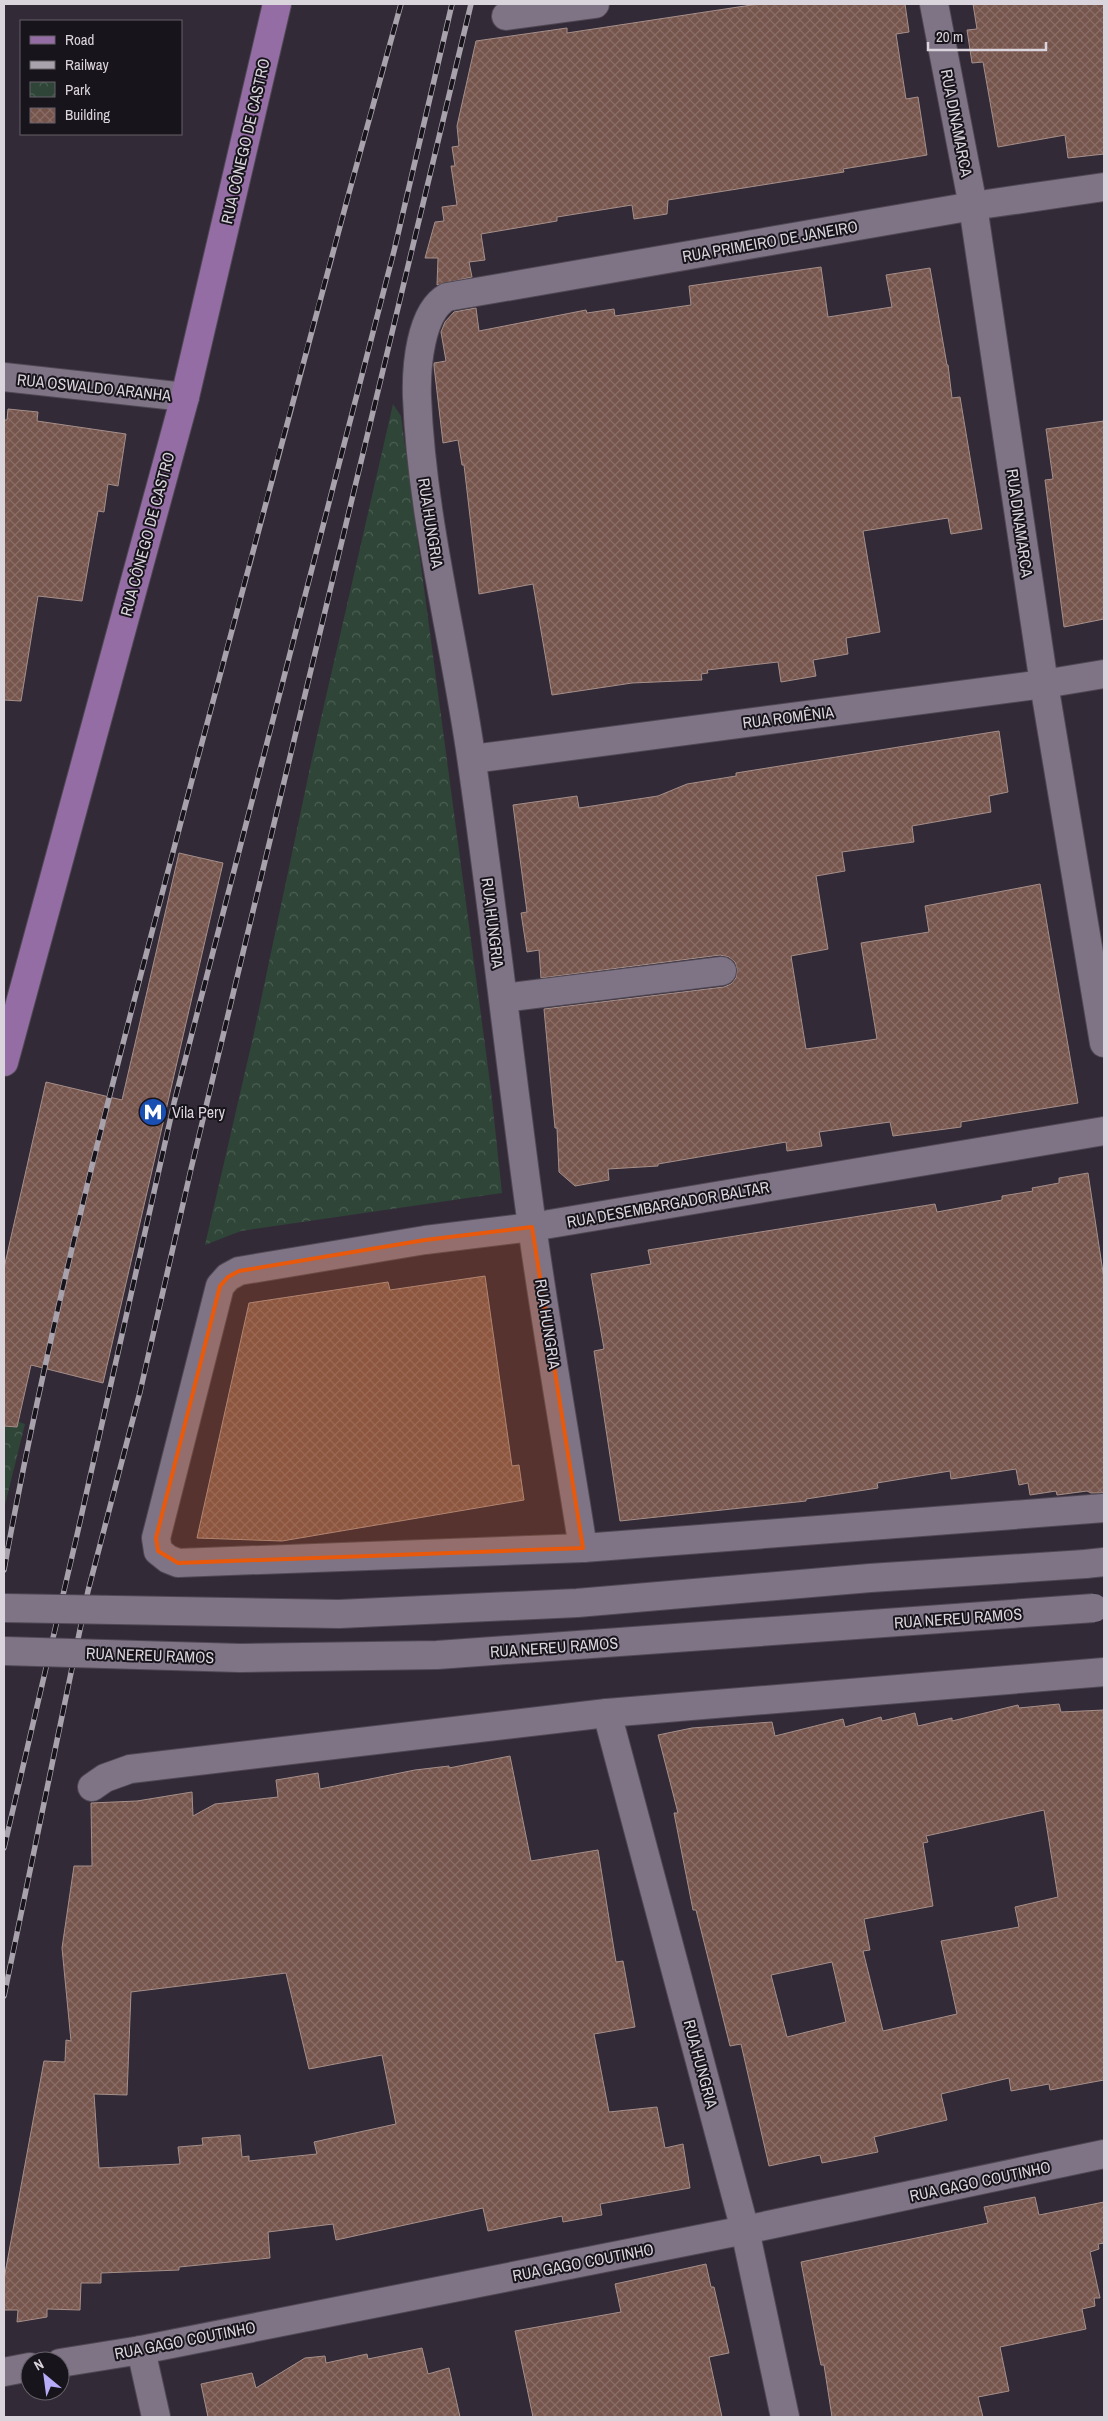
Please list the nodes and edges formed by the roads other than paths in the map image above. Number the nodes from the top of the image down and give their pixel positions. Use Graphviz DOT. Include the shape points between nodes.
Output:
graph roads {
  1 [pos="277,4"];
  2 [pos="595,4"];
  3 [pos="934,4"];
  4 [pos="506,16"];
  5 [pos="1104,186"];
  6 [pos="973,206"];
  7 [pos="438,302"];
  8 [pos="4,377"];
  9 [pos="185,397"];
  10 [pos="1104,674"];
  11 [pos="1044,684"];
  12 [pos="472,759"];
  13 [pos="722,971"];
  14 [pos="503,998"];
  15 [pos="1104,1043"];
  16 [pos="4,1062"];
  17 [pos="1104,1131"];
  18 [pos="532,1227"];
  19 [pos="1104,1508"];
  20 [pos="583,1548"];
  21 [pos="1095,1563"];
  22 [pos="4,1608"];
  23 [pos="1099,1608"];
  24 [pos="4,1651"];
  25 [pos="1104,1672"];
  26 [pos="607,1713"];
  27 [pos="92,1787"];
  28 [pos="1104,2154"];
  29 [pos="745,2230"];
  30 [pos="140,2350"];
  31 [pos="70,2361"];
  32 [pos="20,2369"];
  33 [pos="4,2372"];
  34 [pos="156,2417"];
  35 [pos="785,2417"];
  1 -- 9 [label="main road, RUA CÔNEGO DE CASTRO"];
  2 -- 4 [label="street"];
  3 -- 6 [label="street, RUA DINAMARCA"];
  5 -- 6 [label="street, RUA PRIMEIRO DE JANEIRO"];
  6 -- 7 [label="street, RUA PRIMEIRO DE JANEIRO" via="447,297"];
  6 -- 11 [label="street, RUA DINAMARCA"];
  7 -- 12 [label="street, RUA HUNGRIA" via="423,334 417,368 424,497"];
  8 -- 9 [label="street, RUA OSWALDO ARANHA"];
  9 -- 16 [label="main road, RUA CÔNEGO DE CASTRO"];
  10 -- 11 [label="street, RUA ROMÊNIA"];
  11 -- 12 [label="street, RUA ROMÊNIA"];
  11 -- 15 [label="street, RUA DINAMARCA"];
  12 -- 14 [label="street, RUA HUNGRIA"];
  13 -- 14 [label="street"];
  14 -- 18 [label="street, RUA HUNGRIA"];
  17 -- 18 [label="street, RUA DESEMBARGADOR BALTAR"];
  18 -- 20 [label="street, RUA HUNGRIA"];
  18 -- 20 [label="street, RUA DESEMBARGADOR BALTAR" via="425,1240 232,1274 220,1286 156,1538 158,1551 178,1563"];
  19 -- 20 [label="street"];
  21 -- 22 [label="street, bridge" via="577,1603 339,1614"];
  23 -- 24 [label="street, RUA NEREU RAMOS, bridge" via="438,1655 240,1658"];
  25 -- 26 [label="street"];
  26 -- 27 [label="street" via="130,1769 105,1778"];
  26 -- 29 [label="street, RUA HUNGRIA"];
  28 -- 29 [label="street, RUA GAGO COUTINHO"];
  29 -- 30 [label="street, RUA GAGO COUTINHO"];
  29 -- 35 [label="street, RUA HUNGRIA"];
  30 -- 31 [label="street, RUA GAGO COUTINHO"];
  30 -- 34 [label="street"];
  32 -- 33 [label="street"];
}
